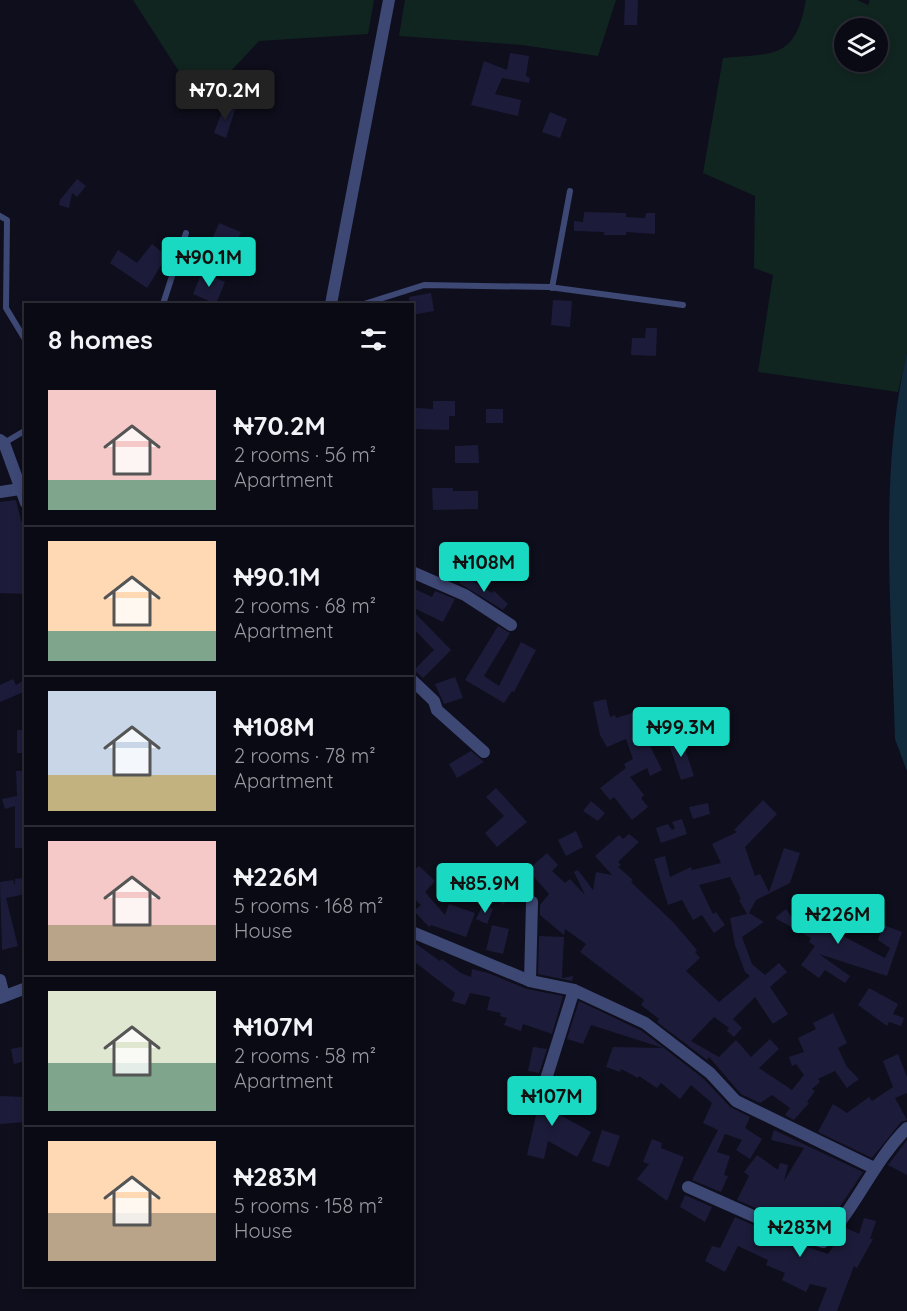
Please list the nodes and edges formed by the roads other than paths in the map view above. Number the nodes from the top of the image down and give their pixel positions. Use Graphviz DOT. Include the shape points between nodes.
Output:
graph roads {
  1 [pos="389,0"];
  2 [pos="570,191"];
  3 [pos="0,216"];
  4 [pos="186,234"];
  5 [pos="552,288"];
  6 [pos="163,303"];
  7 [pos="332,303"];
  8 [pos="367,303"];
  9 [pos="684,305"];
  10 [pos="24,338"];
  11 [pos="24,431"];
  12 [pos="2,442"];
  13 [pos="20,489"];
  14 [pos="0,492"];
  15 [pos="24,498"];
  16 [pos="414,573"];
  17 [pos="511,625"];
  18 [pos="414,682"];
  19 [pos="484,752"];
  20 [pos="532,903"];
  21 [pos="414,933"];
  22 [pos="0,980"];
  23 [pos="530,981"];
  24 [pos="24,989"];
  25 [pos="574,990"];
  26 [pos="2,997"];
  27 [pos="541,1095"];
  28 [pos="907,1128"];
  29 [pos="874,1168"];
  30 [pos="687,1187"];
  1 -- 7 [label="street"];
  2 -- 5 [label="lane"];
  3 -- 10 [label="lane" via="7,220 6,308"];
  4 -- 6 [label="lane"];
  5 -- 8 [label="lane" via="424,285"];
  5 -- 9 [label="lane"];
  11 -- 12 [label="lane"];
  12 -- 13 [label="street"];
  13 -- 14 [label="street"];
  13 -- 15 [label="street"];
  16 -- 17 [label="street" via="465,595"];
  18 -- 19 [label="street" via="434,701 437,710"];
  20 -- 23 [label="street"];
  21 -- 23 [label="street"];
  22 -- 26 [label="street"];
  23 -- 25 [label="street"];
  24 -- 26 [label="street"];
  25 -- 27 [label="street"];
  25 -- 29 [label="street" via="645,1023 710,1073 736,1101"];
  28 -- 29 [label="street"];
  29 -- 30 [label="street" via="823,1242"];
}
